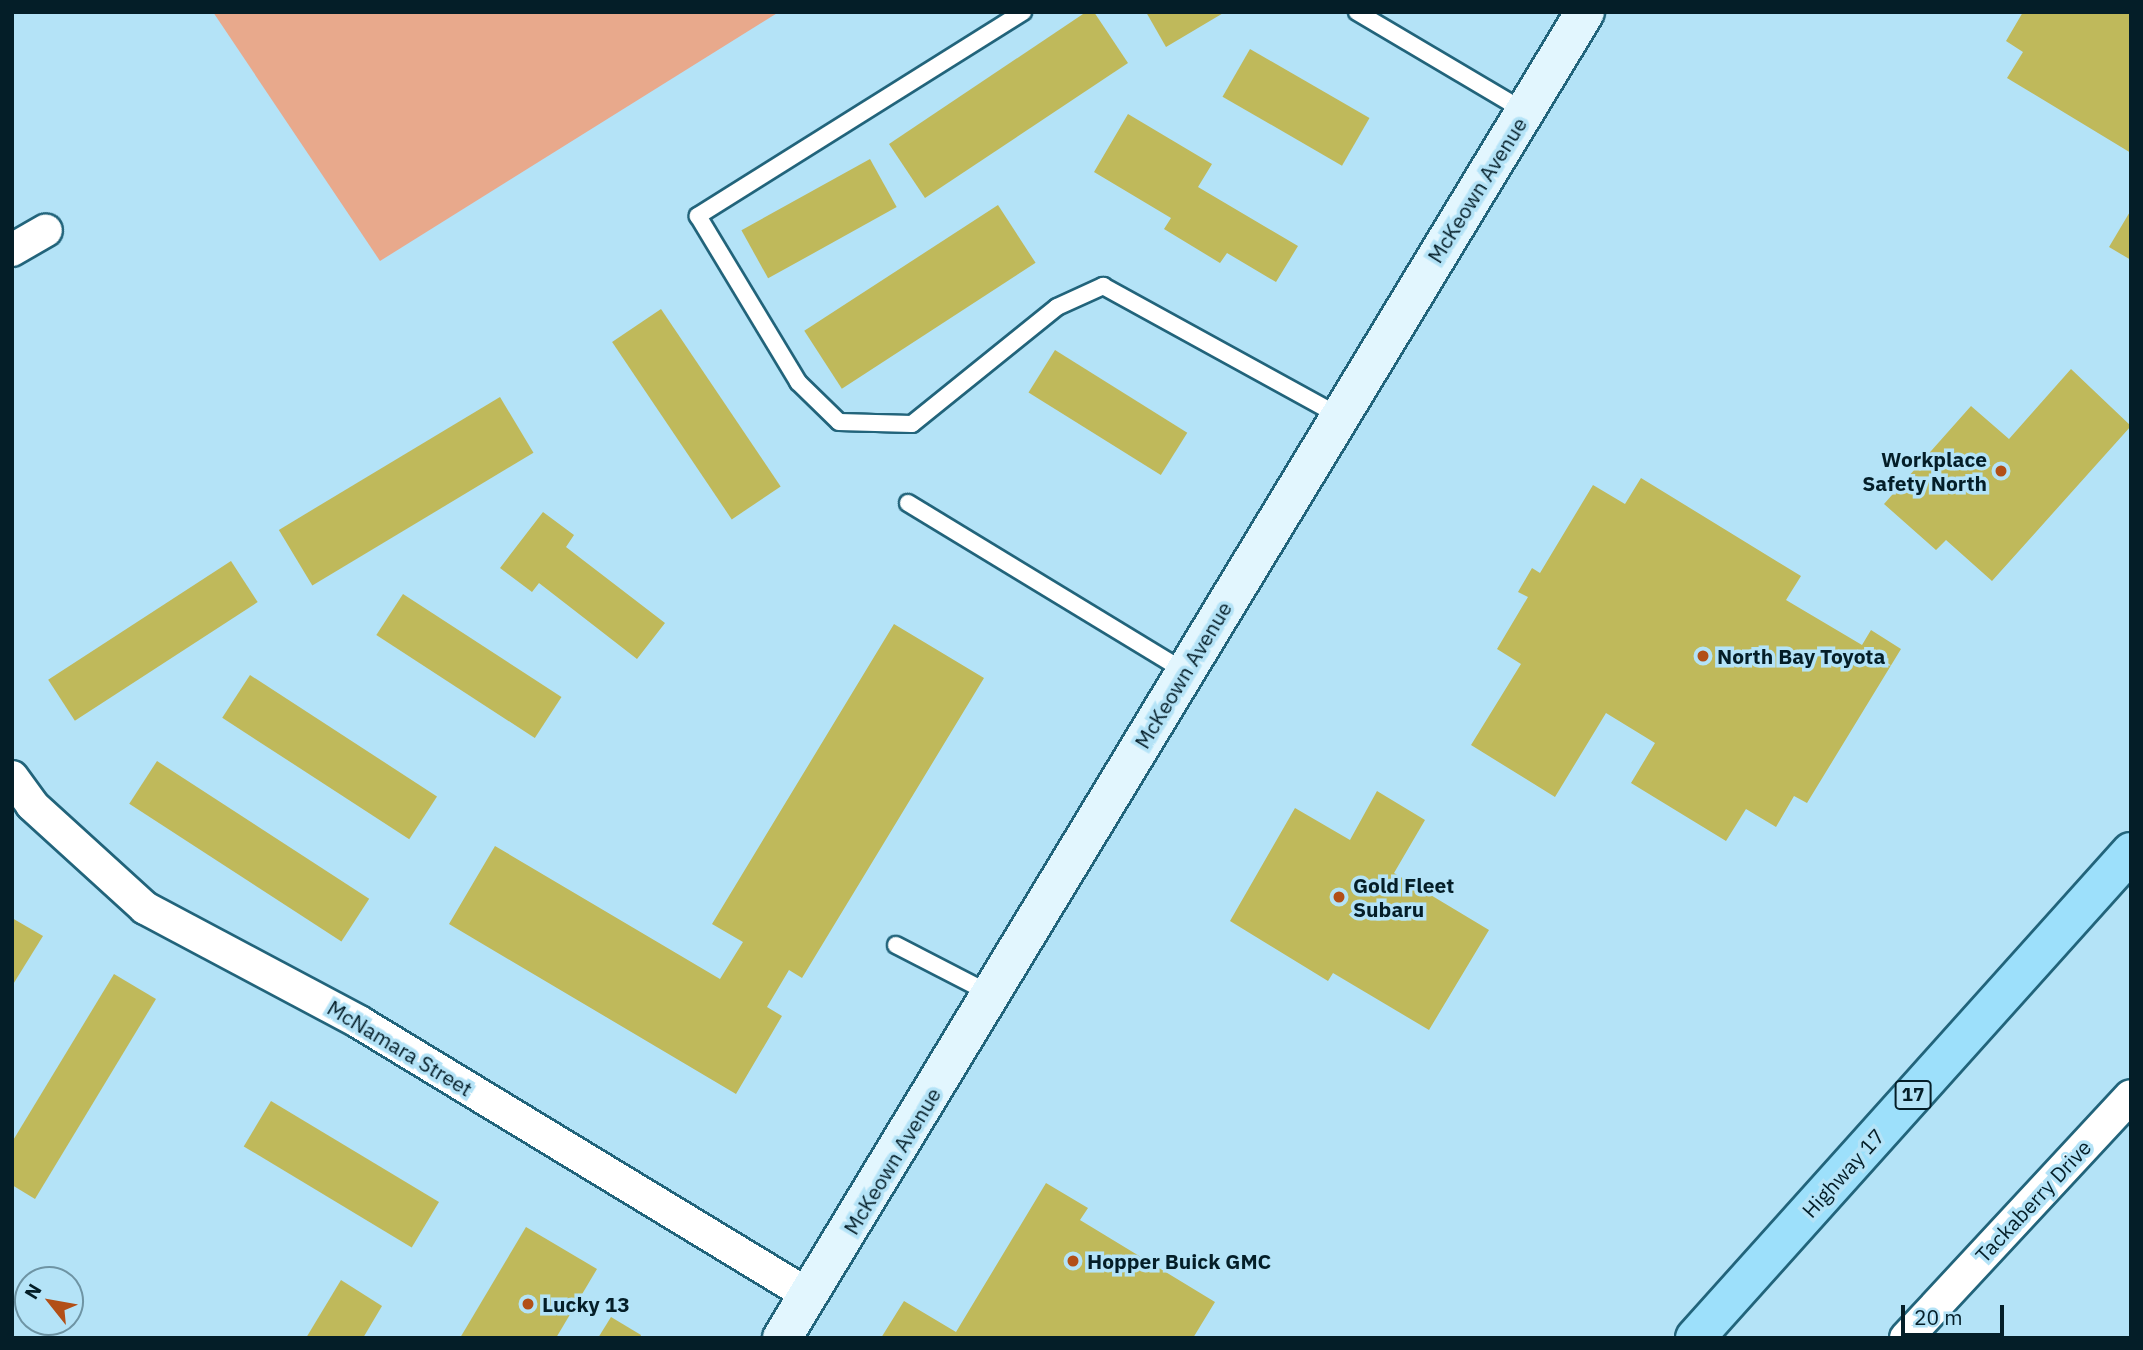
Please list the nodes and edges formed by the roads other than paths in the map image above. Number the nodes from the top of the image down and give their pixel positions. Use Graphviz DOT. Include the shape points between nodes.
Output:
graph roads {
  1 [pos="1023,12"];
  2 [pos="1357,12"];
  3 [pos="1585,12"];
  4 [pos="1526,112"];
  5 [pos="46,230"];
  6 [pos="12,250"];
  7 [pos="1341,417"];
  8 [pos="908,503"];
  9 [pos="1184,671"];
  10 [pos="12,777"];
  11 [pos="2131,852"];
  12 [pos="896,945"];
  13 [pos="991,994"];
  14 [pos="2131,1096"];
  15 [pos="810,1296"];
  16 [pos="782,1338"];
  17 [pos="1695,1338"];
  18 [pos="1906,1338"];
  1 -- 7 [label="lane" via="698,216 798,382 839,422 912,424 1057,307 1103,286"];
  2 -- 4 [label="lane"];
  3 -- 4 [label="street, McKeown Avenue"];
  4 -- 7 [label="street, McKeown Avenue"];
  5 -- 6 [label="street"];
  7 -- 9 [label="street, McKeown Avenue"];
  8 -- 9 [label="lane"];
  9 -- 13 [label="street, McKeown Avenue"];
  10 -- 15 [label="street, McNamara Street" via="32,805 145,908 359,1022"];
  11 -- 17 [label="highway, Highway 17 / 17"];
  12 -- 13 [label="lane"];
  13 -- 15 [label="street, McKeown Avenue"];
  14 -- 18 [label="street, Tackaberry Drive"];
  15 -- 16 [label="street, McKeown Avenue"];
}
